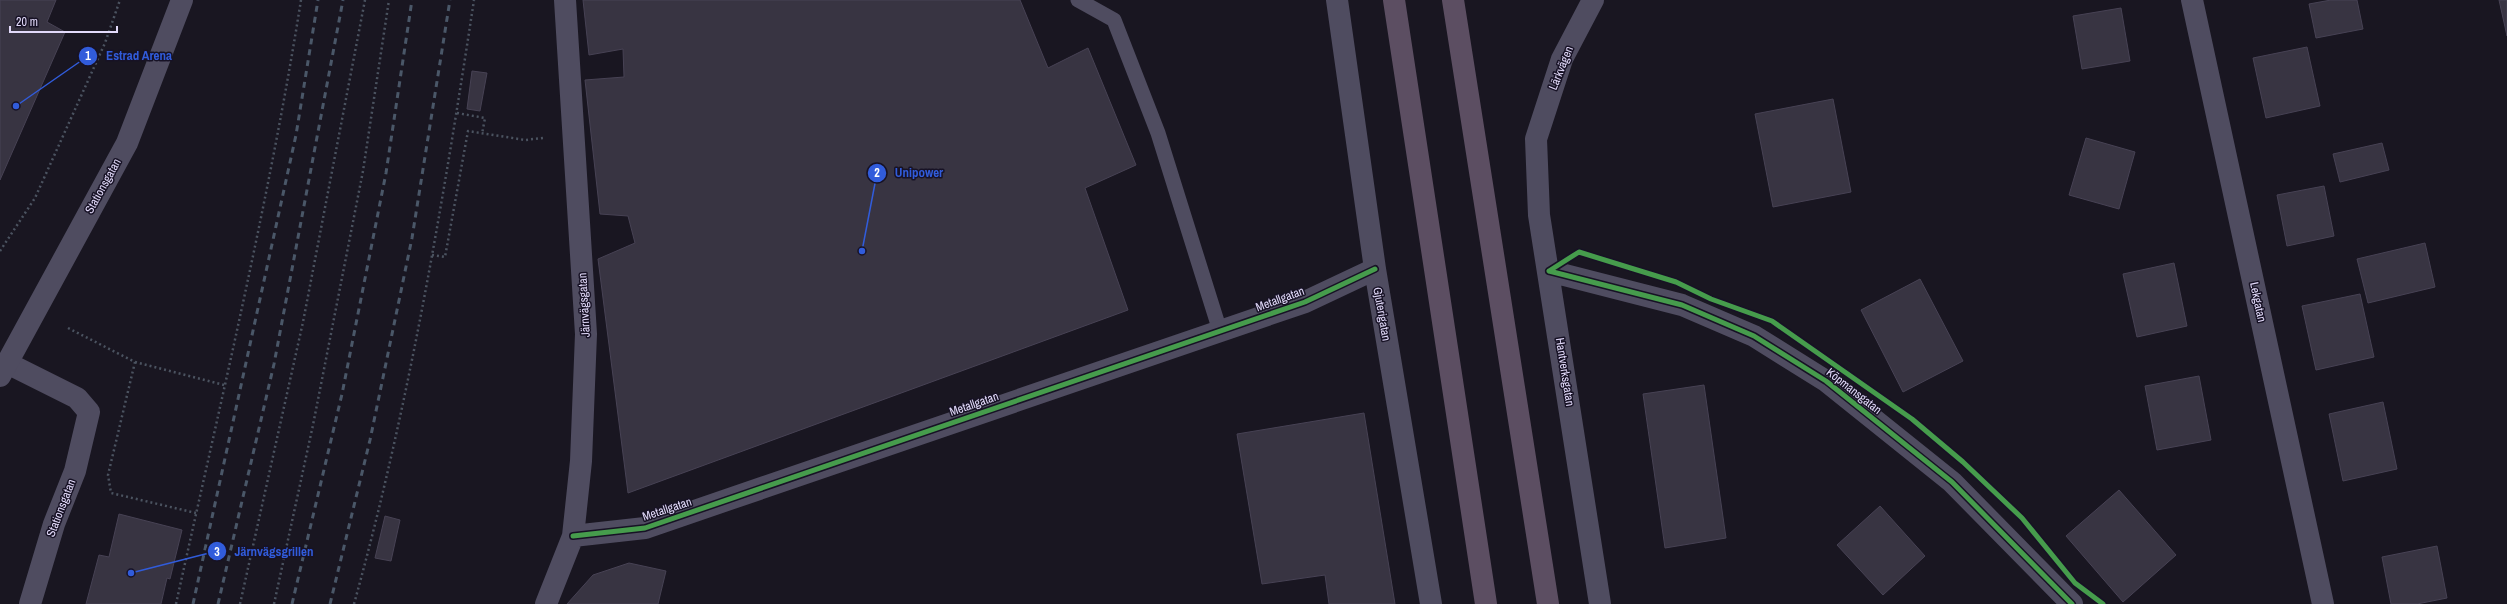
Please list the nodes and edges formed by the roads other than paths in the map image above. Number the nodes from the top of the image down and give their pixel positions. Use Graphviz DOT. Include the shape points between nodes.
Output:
graph roads {
  1 [pos="182,0"];
  2 [pos="565,0"];
  3 [pos="1078,0"];
  4 [pos="1337,0"];
  5 [pos="1394,0"];
  6 [pos="1453,0"];
  7 [pos="1593,0"];
  8 [pos="2192,0"];
  9 [pos="1536,139"];
  10 [pos="1375,269"];
  11 [pos="1549,271"];
  12 [pos="1220,330"];
  13 [pos="4,370"];
  14 [pos="573,536"];
  15 [pos="2071,603"];
  16 [pos="30,604"];
  17 [pos="546,604"];
  18 [pos="1432,604"];
  19 [pos="1486,604"];
  20 [pos="1548,604"];
  21 [pos="1600,604"];
  22 [pos="2323,604"];
  1 -- 13 [label="street, Stationsgatan" via="127,143"];
  2 -- 14 [label="street, Järnvägsgatan" via="586,334 581,461"];
  3 -- 12 [label="lane" via="1114,20 1158,133"];
  4 -- 10 [label="street, Gjuterigatan"];
  5 -- 19 [label="highway"];
  6 -- 20 [label="highway"];
  7 -- 9 [label="street, Lärkvägen" via="1562,59"];
  8 -- 22 [label="street, Lekgatan"];
  9 -- 11 [label="street, Hantverksgatan" via="1539,216"];
  10 -- 12 [label="street, Metallgatan" via="1305,302"];
  10 -- 18 [label="street, Gjuterigatan"];
  11 -- 15 [label="street, Köpmansgatan" via="1682,305 1754,336 1826,381 1952,482"];
  11 -- 21 [label="street, Hantverksgatan"];
  12 -- 14 [label="street, Metallgatan" via="645,528"];
  13 -- 16 [label="street, Stationsgatan" via="77,398 89,412 75,470 54,524"];
  14 -- 17 [label="street, Järnvägsgatan"];
}
